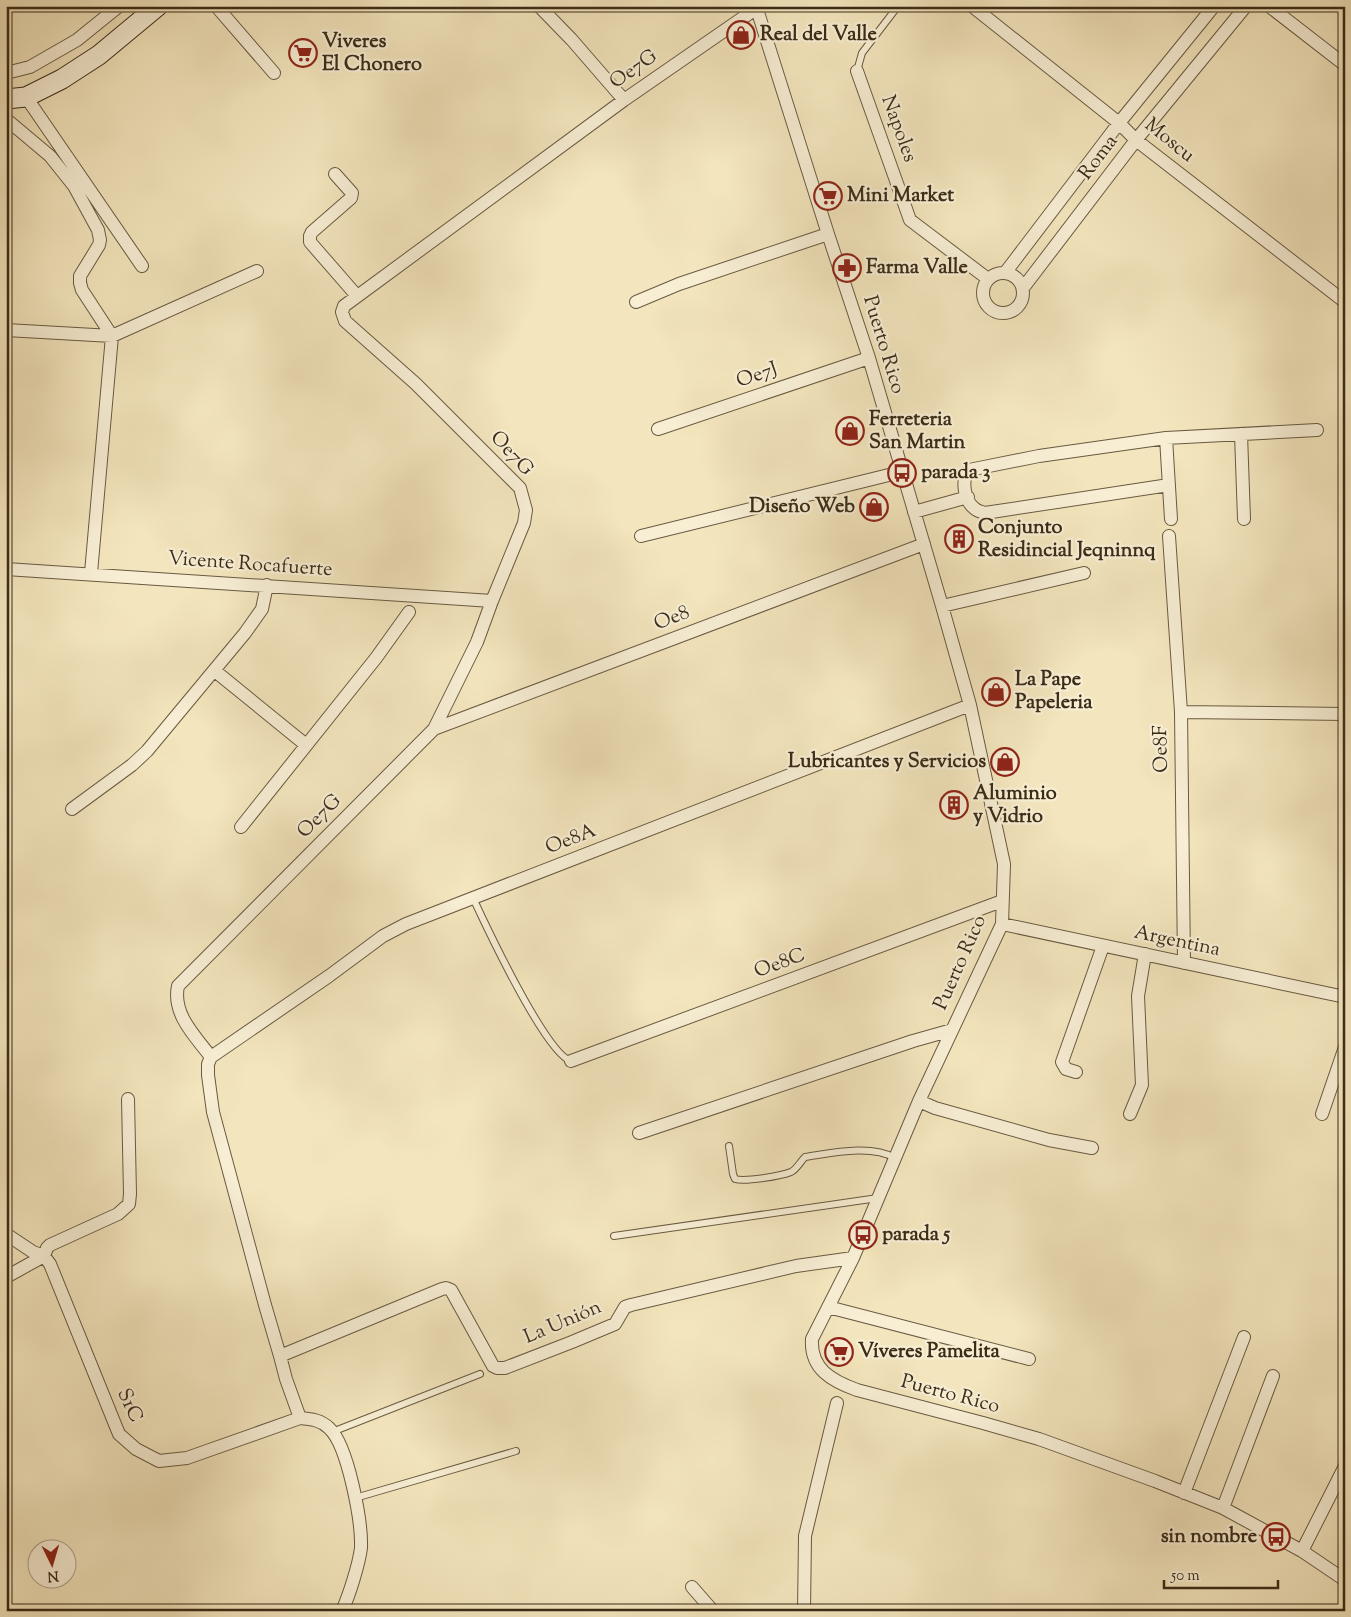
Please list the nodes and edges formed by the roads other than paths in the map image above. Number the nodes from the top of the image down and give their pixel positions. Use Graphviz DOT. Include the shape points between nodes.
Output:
graph roads {
  1 [pos="119,6"];
  2 [pos="158,6"];
  3 [pos="216,6"];
  4 [pos="539,6"];
  5 [pos="898,6"];
  6 [pos="972,6"];
  7 [pos="1214,6"];
  8 [pos="1246,6"];
  9 [pos="1269,6"];
  10 [pos="757,7"];
  11 [pos="1345,65"];
  12 [pos="857,71"];
  13 [pos="6,73"];
  14 [pos="274,73"];
  15 [pos="26,97"];
  16 [pos="6,99"];
  17 [pos="624,100"];
  18 [pos="6,119"];
  19 [pos="1118,123"];
  20 [pos="1136,140"];
  21 [pos="335,174"];
  22 [pos="828,234"];
  23 [pos="142,266"];
  24 [pos="257,271"];
  25 [pos="1005,273"];
  26 [pos="988,279"];
  27 [pos="1023,288"];
  28 [pos="357,296"];
  29 [pos="636,302"];
  30 [pos="1345,302"];
  31 [pos="6,330"];
  32 [pos="112,336"];
  33 [pos="869,358"];
  34 [pos="658,429"];
  35 [pos="1317,430"];
  36 [pos="1241,434"];
  37 [pos="1166,438"];
  38 [pos="901,472"];
  39 [pos="1169,485"];
  40 [pos="968,497"];
  41 [pos="914,512"];
  42 [pos="1244,518"];
  43 [pos="1171,519"];
  44 [pos="641,536"];
  45 [pos="1169,536"];
  46 [pos="924,544"];
  47 [pos="6,569"];
  48 [pos="1084,573"];
  49 [pos="91,574"];
  50 [pos="267,585"];
  51 [pos="492,601"];
  52 [pos="942,606"];
  53 [pos="409,612"];
  54 [pos="215,671"];
  55 [pos="970,705"];
  56 [pos="1181,712"];
  57 [pos="1345,714"];
  58 [pos="434,730"];
  59 [pos="306,746"];
  60 [pos="72,809"];
  61 [pos="241,827"];
  62 [pos="473,898"];
  63 [pos="1002,901"];
  64 [pos="1002,924"];
  65 [pos="1103,946"];
  66 [pos="1145,954"];
  67 [pos="1184,963"];
  68 [pos="1345,997"];
  69 [pos="952,1030"];
  70 [pos="1345,1047"];
  71 [pos="211,1057"];
  72 [pos="571,1061"];
  73 [pos="1076,1072"];
  74 [pos="128,1099"];
  75 [pos="918,1102"];
  76 [pos="1130,1114"];
  77 [pos="1322,1114"];
  78 [pos="639,1133"];
  79 [pos="729,1146"];
  80 [pos="1092,1148"];
  81 [pos="895,1158"];
  82 [pos="878,1198"];
  83 [pos="6,1234"];
  84 [pos="614,1236"];
  85 [pos="44,1256"];
  86 [pos="854,1258"];
  87 [pos="6,1277"];
  88 [pos="828,1307"];
  89 [pos="1244,1337"];
  90 [pos="280,1356"];
  91 [pos="1029,1359"];
  92 [pos="480,1374"];
  93 [pos="1273,1376"];
  94 [pos="837,1403"];
  95 [pos="300,1418"];
  96 [pos="332,1432"];
  97 [pos="516,1451"];
  98 [pos="1345,1466"];
  99 [pos="1184,1493"];
  100 [pos="355,1498"];
  101 [pos="1224,1508"];
  102 [pos="1302,1551"];
  103 [pos="1345,1580"];
  104 [pos="692,1587"];
  105 [pos="342,1611"];
  106 [pos="713,1611"];
  107 [pos="804,1611"];
  1 -- 13 [label="street" via="77,40 30,68"];
  2 -- 15 [label="street" via="99,55"];
  3 -- 14 [label="street"];
  4 -- 17 [label="street"];
  5 -- 12 [label="lane" via="862,53"];
  6 -- 19 [label="street, Moscu"];
  7 -- 19 [label="street, Roma"];
  8 -- 20 [label="street, Roma"];
  9 -- 11 [label="street"];
  10 -- 17 [label="street, Oe7G"];
  10 -- 22 [label="street, Puerto Rico"];
  12 -- 26 [label="street, Napoles" via="910,220"];
  15 -- 16 [label="street"];
  15 -- 23 [label="street"];
  17 -- 28 [label="street, Oe7G"];
  18 -- 32 [label="street" via="50,156 74,186 98,230 100,240 82,271 80,283"];
  19 -- 20 [label="street, Moscu"];
  19 -- 25 [label="street, Roma"];
  20 -- 27 [label="street, Roma"];
  20 -- 30 [label="street, Moscu"];
  21 -- 28 [label="street" via="352,193 351,198 312,232 310,242"];
  22 -- 29 [label="street" via="679,284"];
  22 -- 33 [label="street, Puerto Rico"];
  24 -- 32 [label="street"];
  25 -- 26 [label="street"];
  25 -- 27 [label="street" via="1016,277"];
  26 -- 27 [label="street" via="984,286 985,303 998,313 1014,310 1020,304"];
  28 -- 51 [label="street, Oe7G" via="344,306 345,321 416,384 520,488 526,510 524,523"];
  31 -- 32 [label="street"];
  32 -- 49 [label="street"];
  33 -- 34 [label="street, Oe7J"];
  33 -- 38 [label="street, Puerto Rico"];
  35 -- 36 [label="street"];
  36 -- 37 [label="street"];
  36 -- 42 [label="street"];
  37 -- 39 [label="street"];
  37 -- 40 [label="street" via="1039,456 970,470 964,477"];
  38 -- 41 [label="street, Puerto Rico"];
  38 -- 44 [label="street"];
  39 -- 40 [label="street" via="985,513 973,507"];
  39 -- 43 [label="street"];
  40 -- 41 [label="street"];
  41 -- 46 [label="street, Puerto Rico"];
  45 -- 56 [label="street, Oe8F"];
  46 -- 52 [label="street, Puerto Rico"];
  46 -- 58 [label="street, Oe8"];
  47 -- 49 [label="street, Vicente Rocafuerte"];
  48 -- 52 [label="street"];
  49 -- 50 [label="street, Vicente Rocafuerte"];
  50 -- 51 [label="street, Vicente Rocafuerte"];
  50 -- 54 [label="street" via="259,614"];
  51 -- 58 [label="street, Oe7G" via="477,642"];
  52 -- 55 [label="street, Puerto Rico"];
  53 -- 59 [label="street"];
  54 -- 59 [label="street"];
  54 -- 60 [label="street" via="132,765"];
  55 -- 62 [label="street, Oe8A"];
  55 -- 63 [label="street, Puerto Rico" via="1004,864"];
  56 -- 57 [label="street"];
  56 -- 67 [label="street, Oe8F"];
  58 -- 71 [label="street, Oe7G" via="178,986 176,995 180,1014"];
  59 -- 61 [label="street"];
  62 -- 71 [label="street, Oe8A" via="397,928"];
  62 -- 72 [label="lane" via="530,1008 560,1053"];
  63 -- 64 [label="street, Puerto Rico"];
  63 -- 72 [label="street, Oe8C"];
  64 -- 65 [label="street, Argentina"];
  64 -- 69 [label="street, Puerto Rico"];
  65 -- 66 [label="street, Argentina"];
  65 -- 73 [label="street" via="1062,1062 1064,1068"];
  66 -- 67 [label="street, Argentina"];
  66 -- 76 [label="street" via="1138,996 1142,1085"];
  67 -- 68 [label="street, Argentina"];
  69 -- 75 [label="street, Puerto Rico"];
  69 -- 78 [label="street"];
  70 -- 77 [label="street"];
  71 -- 90 [label="street" via="208,1075 213,1112"];
  74 -- 85 [label="street" via="129,1204 118,1214 50,1245"];
  75 -- 80 [label="street" via="1049,1140"];
  75 -- 81 [label="street, Puerto Rico"];
  79 -- 81 [label="lane" via="733,1174 739,1180 791,1172 805,1157 837,1152 885,1153"];
  81 -- 82 [label="street, Puerto Rico"];
  82 -- 84 [label="lane"];
  82 -- 86 [label="street, Puerto Rico"];
  83 -- 85 [label="street"];
  85 -- 87 [label="street"];
  85 -- 95 [label="street, S1C" via="119,1434 136,1449 159,1461 186,1458"];
  86 -- 88 [label="street, Puerto Rico"];
  86 -- 90 [label="street, La Unión" via="796,1266 631,1305 625,1307 614,1324 505,1368 493,1366 451,1290 446,1288"];
  88 -- 91 [label="street"];
  88 -- 99 [label="street, Puerto Rico" via="812,1339 812,1349 823,1372 838,1383 1039,1439"];
  89 -- 99 [label="street"];
  90 -- 95 [label="street"];
  92 -- 96 [label="lane"];
  93 -- 101 [label="street"];
  94 -- 107 [label="street" via="805,1536"];
  95 -- 96 [label="street" via="314,1419"];
  96 -- 100 [label="street" via="337,1437 348,1468"];
  97 -- 100 [label="lane"];
  98 -- 102 [label="street"];
  99 -- 101 [label="street, Puerto Rico"];
  100 -- 105 [label="street" via="361,1548"];
  101 -- 102 [label="street, Puerto Rico"];
  102 -- 103 [label="street, Puerto Rico"];
  104 -- 106 [label="street"];
}
